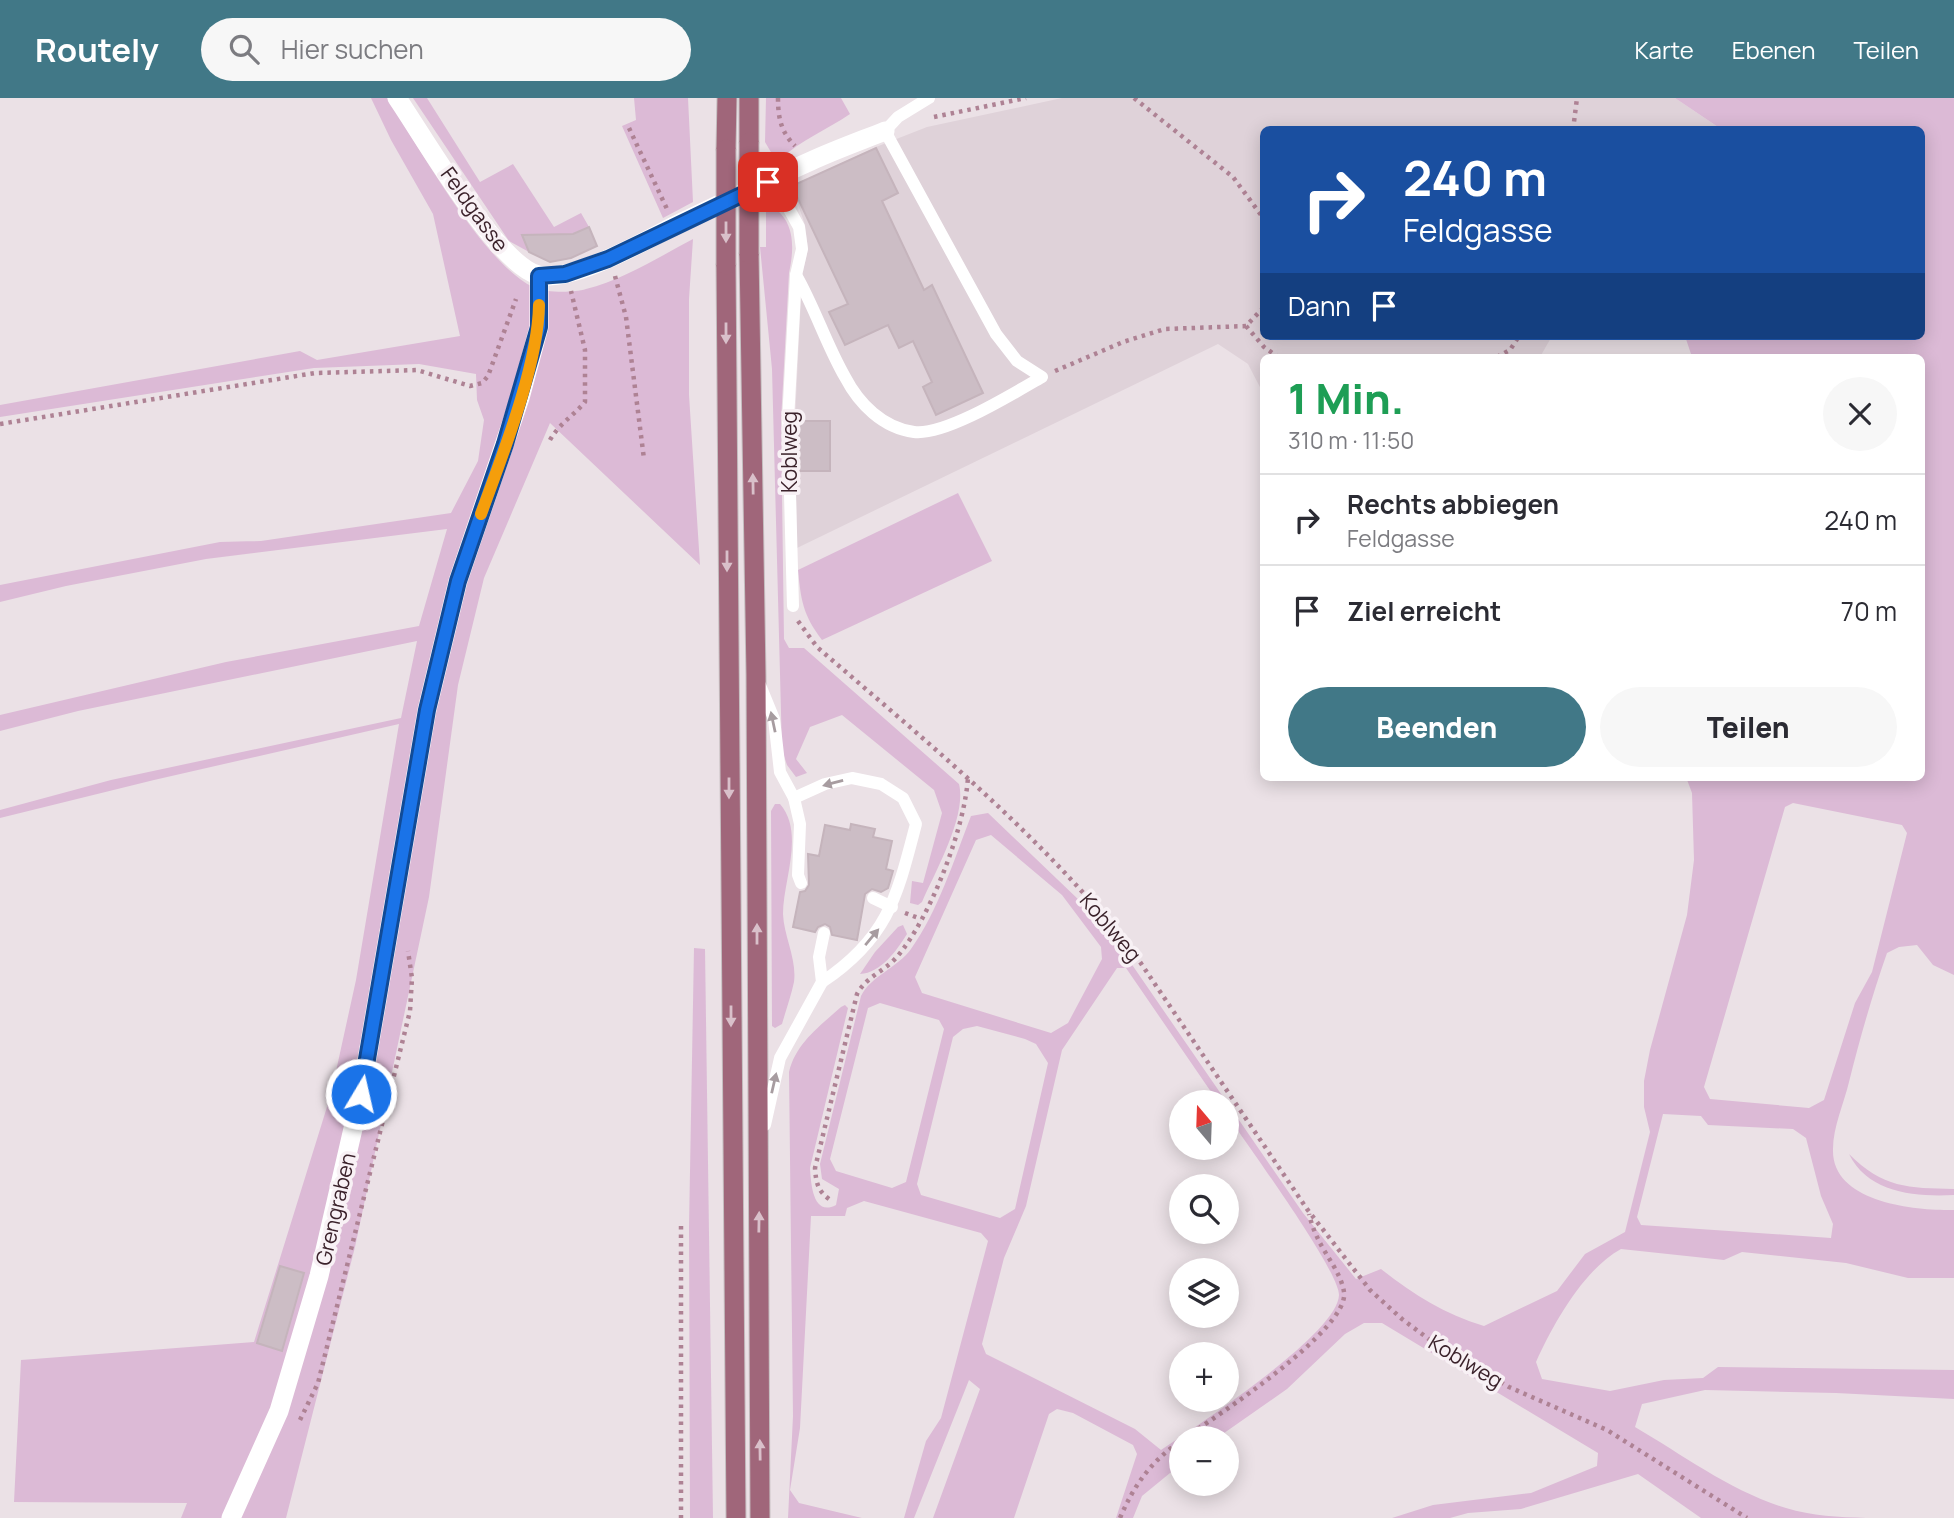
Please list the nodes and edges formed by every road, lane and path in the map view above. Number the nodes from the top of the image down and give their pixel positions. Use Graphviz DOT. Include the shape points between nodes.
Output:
graph roads {
  1 [pos="397,98"];
  2 [pos="727,98"];
  3 [pos="749,98"];
  4 [pos="778,98"];
  5 [pos="929,98"];
  6 [pos="1026,98"];
  7 [pos="1134,98"];
  8 [pos="1577,98"];
  9 [pos="926,119"];
  10 [pos="1574,126"];
  11 [pos="629,128"];
  12 [pos="884,131"];
  13 [pos="810,161"];
  14 [pos="768,182"];
  15 [pos="1260,214"];
  16 [pos="675,225"];
  17 [pos="608,259"];
  18 [pos="520,267"];
  19 [pos="565,274"];
  20 [pos="796,275"];
  21 [pos="539,276"];
  22 [pos="1260,311"];
  23 [pos="1245,326"];
  24 [pos="1516,340"];
  25 [pos="1274,354"];
  26 [pos="1503,354"];
  27 [pos="1042,377"];
  28 [pos="0,424"];
  29 [pos="550,440"];
  30 [pos="644,459"];
  31 [pos="793,606"];
  32 [pos="756,675"];
  33 [pos="968,778"];
  34 [pos="794,799"];
  35 [pos="801,883"];
  36 [pos="873,898"];
  37 [pos="892,907"];
  38 [pos="824,933"];
  39 [pos="412,978"];
  40 [pos="822,982"];
  41 [pos="759,1149"];
  42 [pos="829,1199"];
  43 [pos="1307,1209"];
  44 [pos="681,1226"];
  45 [pos="318,1383"];
  46 [pos="1204,1426"];
  47 [pos="1169,1451"];
  48 [pos="231,1518"];
  49 [pos="681,1518"];
  50 [pos="736,1518"];
  51 [pos="760,1518"];
  52 [pos="1120,1518"];
  53 [pos="1747,1518"];
  1 -- 18 [label="street, Feldgasse" via="474,212"];
  2 -- 50 [label="main road, one-way, bridge"];
  32 -- 3 [label="main road, one-way, bridge"];
  4 -- 13 [label="path" via="786,137"];
  5 -- 12 [label="lane"];
  6 -- 9 [label="path"];
  7 -- 15 [label="path" via="1233,177"];
  8 -- 10 [label="path"];
  11 -- 16 [label="path"];
  12 -- 13 [label="street, Feldgasse"];
  12 -- 27 [label="lane" via="996,334 1017,361"];
  13 -- 14 [label="street, Feldgasse"];
  14 -- 16 [label="street, Feldgasse"];
  14 -- 20 [label="lane, Koblweg" via="799,228 802,249"];
  16 -- 17 [label="street, Feldgasse"];
  17 -- 19 [label="street, Feldgasse"];
  17 -- 30 [label="path" via="626,317"];
  18 -- 21 [label="street, Feldgasse"];
  18 -- 28 [label="path" via="521,286 482,383 471,386 417,370 315,373"];
  19 -- 21 [label="street, Feldgasse"];
  19 -- 29 [label="path" via="585,350 585,402 558,426"];
  20 -- 27 [label="lane" via="844,376 860,402 884,422 915,433 951,424"];
  20 -- 31 [label="lane, Koblweg" via="788,420"];
  21 -- 48 [label="street, Grengraben" via="539,327 458,581 427,710 361,1094 319,1276 279,1411"];
  22 -- 23 [label="path"];
  23 -- 25 [label="path"];
  23 -- 27 [label="path" via="1165,329"];
  24 -- 26 [label="path"];
  31 -- 33 [label="path, Koblweg" via="800,626 817,647"];
  34 -- 32 [label="lane, one-way" via="780,772 774,719"];
  41 -- 32 [label="main road, one-way"];
  33 -- 42 [label="path" via="959,827 920,919 894,960 863,983 857,994 815,1168 820,1193"];
  33 -- 43 [label="path, Koblweg" via="1109,920"];
  34 -- 35 [label="lane" via="800,824"];
  37 -- 34 [label="lane, one-way" via="916,824 904,798 881,784 852,778"];
  36 -- 37 [label="lane"];
  40 -- 37 [label="lane, one-way" via="850,963"];
  38 -- 40 [label="lane" via="819,957"];
  39 -- 45 [label="path" via="410,1011"];
  41 -- 40 [label="lane, one-way" via="780,1058"];
  51 -- 41 [label="main road, one-way"];
  43 -- 46 [label="path" via="1345,1294 1339,1312 1306,1348"];
  43 -- 53 [label="path, Koblweg" via="1370,1290 1430,1340 1508,1387 1607,1430"];
  44 -- 49 [label="path"];
  47 -- 52 [label="path" via="1147,1469"];
}
